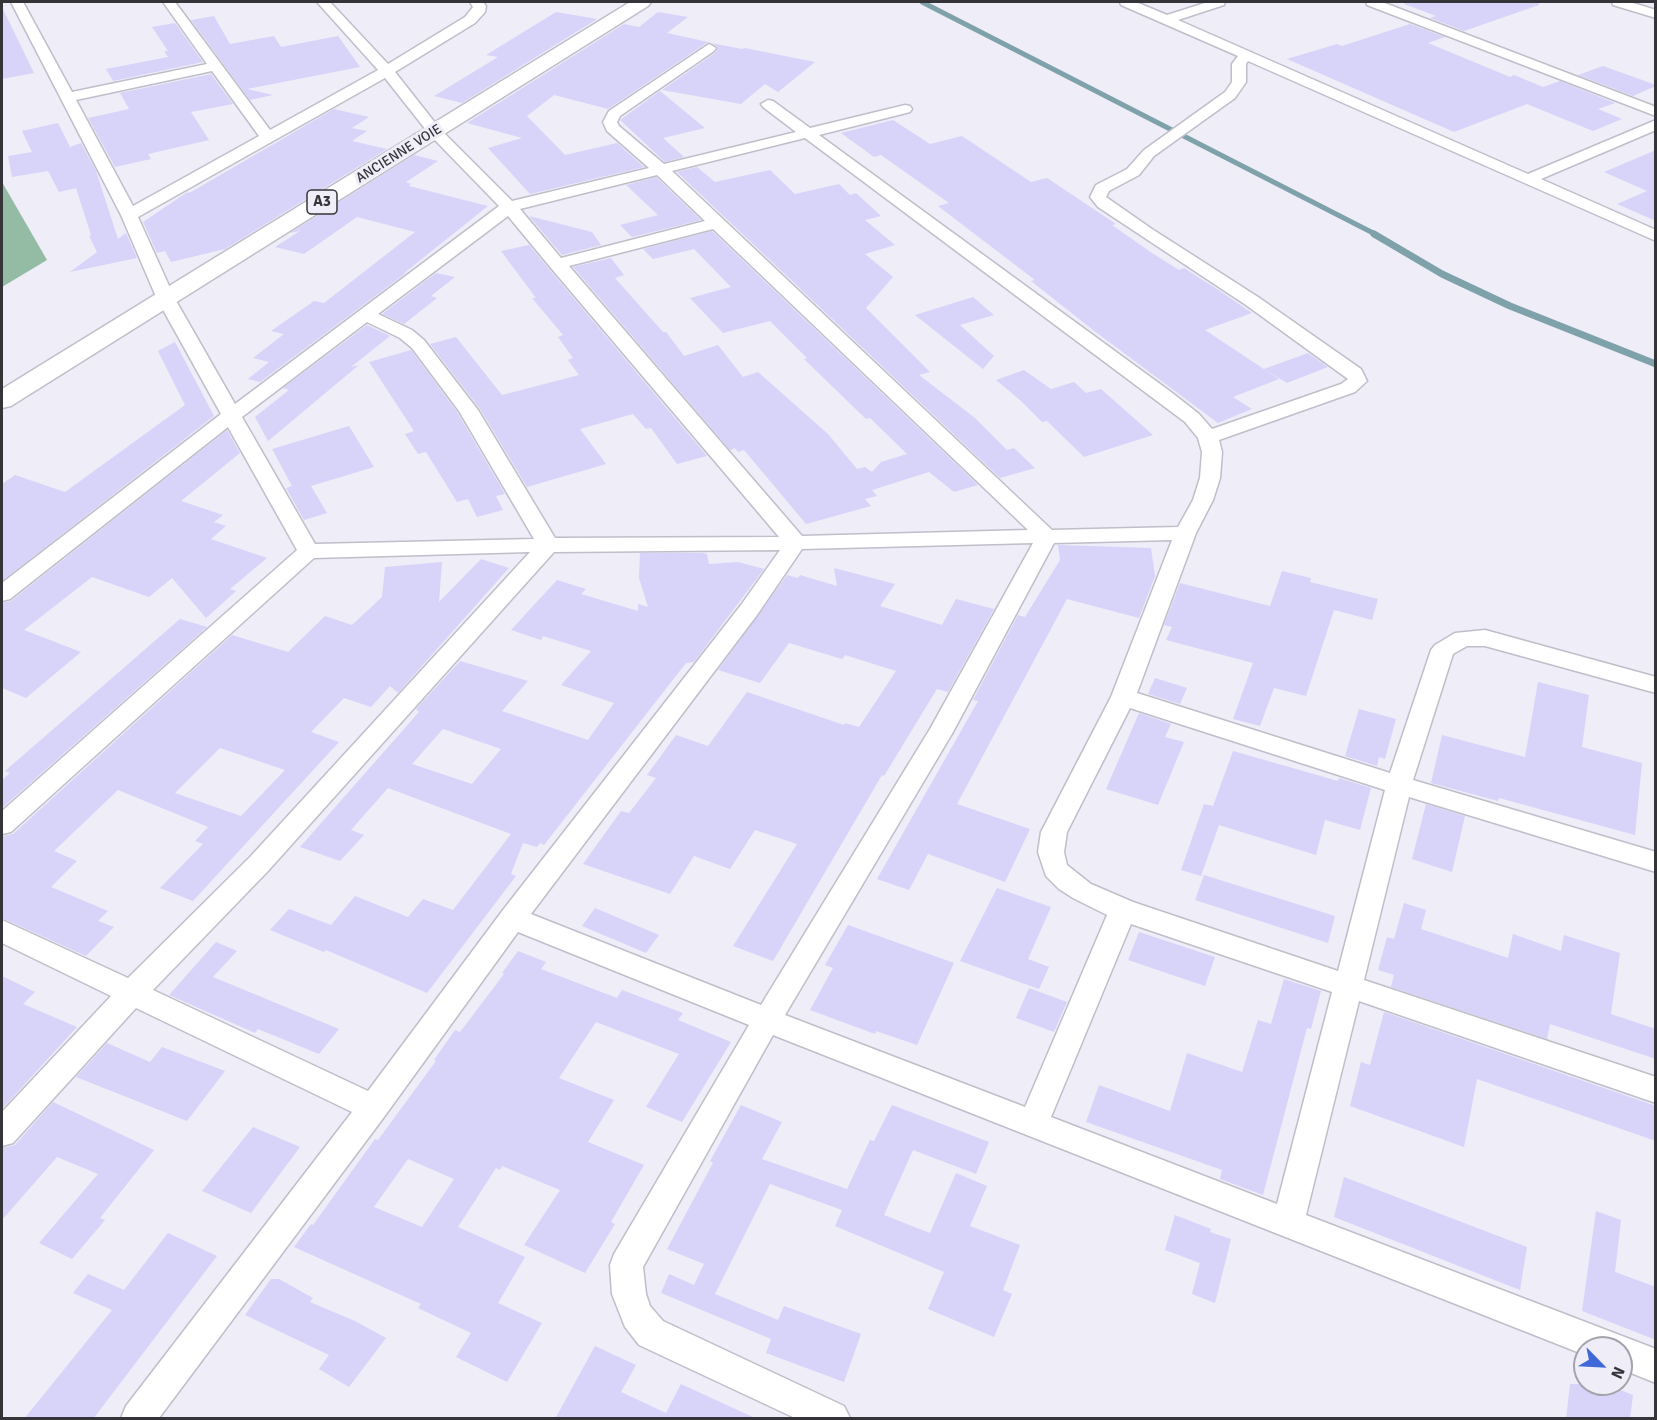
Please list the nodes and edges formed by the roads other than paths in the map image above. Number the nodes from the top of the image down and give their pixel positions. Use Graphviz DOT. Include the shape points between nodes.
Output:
graph roads {
  1 [pos="17,2"];
  2 [pos="170,2"];
  3 [pos="323,2"];
  4 [pos="476,2"];
  5 [pos="642,2"];
  6 [pos="1126,2"];
  7 [pos="1219,2"];
  8 [pos="1372,2"];
  9 [pos="1618,2"];
  10 [pos="1656,14"];
  11 [pos="1168,19"];
  12 [pos="709,48"];
  13 [pos="1246,55"];
  14 [pos="216,66"];
  15 [pos="387,71"];
  16 [pos="66,98"];
  17 [pos="768,104"];
  18 [pos="905,109"];
  19 [pos="1656,112"];
  20 [pos="1656,124"];
  21 [pos="435,132"];
  22 [pos="809,133"];
  23 [pos="267,136"];
  24 [pos="659,168"];
  25 [pos="1528,179"];
  26 [pos="509,207"];
  27 [pos="129,215"];
  28 [pos="716,223"];
  29 [pos="1656,236"];
  30 [pos="557,264"];
  31 [pos="166,299"];
  32 [pos="366,315"];
  33 [pos="2,400"];
  34 [pos="232,415"];
  35 [pos="1208,437"];
  36 [pos="1185,533"];
  37 [pos="1047,537"];
  38 [pos="796,543"];
  39 [pos="548,545"];
  40 [pos="308,551"];
  41 [pos="2,594"];
  42 [pos="1656,685"];
  43 [pos="1123,697"];
  44 [pos="1399,785"];
  45 [pos="2,825"];
  46 [pos="1656,862"];
  47 [pos="1123,910"];
  48 [pos="513,918"];
  49 [pos="2,931"];
  50 [pos="1349,986"];
  51 [pos="131,994"];
  52 [pos="766,1020"];
  53 [pos="1656,1090"];
  54 [pos="373,1108"];
  55 [pos="1033,1124"];
  56 [pos="2,1133"];
  57 [pos="1288,1224"];
  58 [pos="1579,1336"];
  59 [pos="1633,1357"];
  60 [pos="1656,1366"];
  61 [pos="138,1419"];
  62 [pos="832,1419"];
  1 -- 16 [label="street"];
  2 -- 14 [label="street"];
  3 -- 15 [label="street"];
  4 -- 15 [label="street" via="480,6 470,20"];
  5 -- 21 [label="main road, ANCIENNE VOIE / A3"];
  6 -- 11 [label="street"];
  7 -- 11 [label="street"];
  8 -- 19 [label="street"];
  9 -- 10 [label="street"];
  11 -- 13 [label="street"];
  12 -- 24 [label="street" via="611,119 612,128"];
  13 -- 25 [label="street"];
  13 -- 35 [label="street" via="1239,64 1239,82 1230,95 1149,153 1133,172 1102,188 1098,197 1354,373 1358,381 1348,388"];
  14 -- 16 [label="street"];
  14 -- 23 [label="street"];
  15 -- 21 [label="street"];
  15 -- 23 [label="street"];
  16 -- 27 [label="street"];
  17 -- 22 [label="street"];
  18 -- 22 [label="street"];
  20 -- 25 [label="street"];
  21 -- 26 [label="street"];
  21 -- 31 [label="main road, ANCIENNE VOIE / A3"];
  22 -- 24 [label="street"];
  22 -- 35 [label="street" via="1171,401"];
  23 -- 27 [label="street"];
  24 -- 26 [label="street"];
  24 -- 28 [label="street"];
  25 -- 29 [label="street"];
  26 -- 30 [label="street"];
  26 -- 32 [label="street"];
  27 -- 31 [label="street"];
  28 -- 30 [label="street"];
  28 -- 37 [label="street"];
  30 -- 38 [label="street"];
  31 -- 33 [label="main road, ANCIENNE VOIE / A3"];
  31 -- 34 [label="street"];
  32 -- 34 [label="street"];
  32 -- 39 [label="street" via="406,334 417,344 468,410"];
  34 -- 40 [label="street"];
  34 -- 41 [label="street"];
  35 -- 36 [label="street" via="1212,452 1210,478"];
  36 -- 37 [label="street"];
  36 -- 43 [label="street"];
  37 -- 38 [label="street"];
  37 -- 52 [label="street" via="940,732"];
  38 -- 39 [label="street"];
  38 -- 48 [label="street"];
  39 -- 40 [label="street"];
  39 -- 51 [label="street" via="259,864"];
  40 -- 45 [label="street"];
  42 -- 44 [label="street" via="1485,638 1456,640 1439,658"];
  43 -- 44 [label="street"];
  43 -- 47 [label="street" via="1054,832 1051,852 1055,869 1068,882"];
  44 -- 46 [label="street"];
  44 -- 50 [label="street"];
  47 -- 50 [label="street"];
  47 -- 55 [label="street"];
  48 -- 52 [label="street"];
  48 -- 54 [label="street"];
  49 -- 51 [label="street"];
  50 -- 53 [label="street"];
  50 -- 57 [label="street"];
  51 -- 54 [label="street"];
  51 -- 56 [label="street"];
  52 -- 55 [label="street"];
  52 -- 62 [label="street" via="626,1265 628,1294 637,1316 651,1333"];
  54 -- 61 [label="street"];
  55 -- 57 [label="street"];
  57 -- 58 [label="street"];
  59 -- 60 [label="street"];
}
